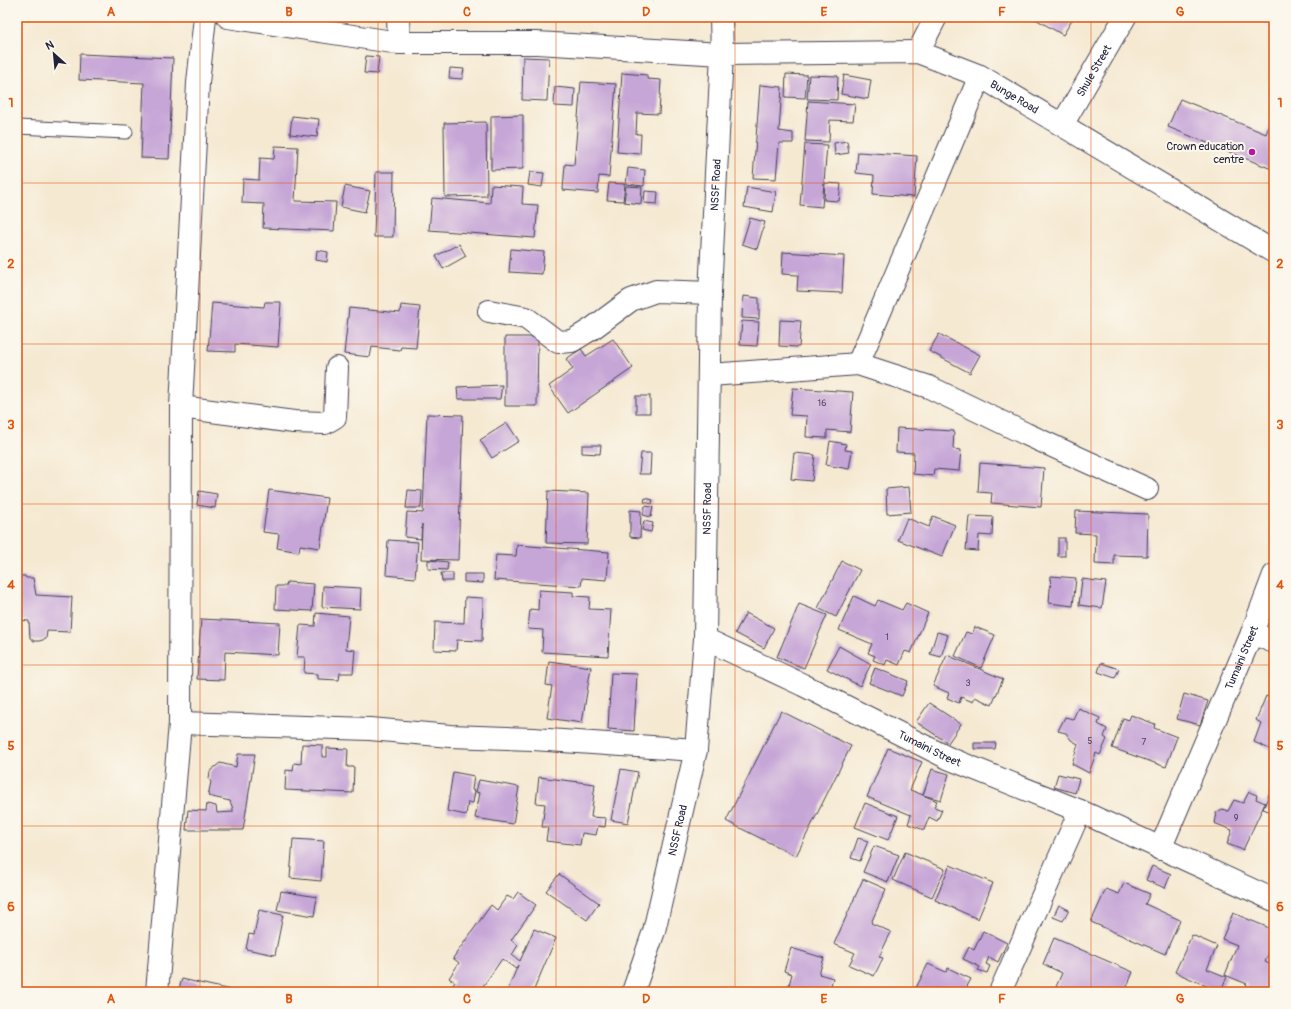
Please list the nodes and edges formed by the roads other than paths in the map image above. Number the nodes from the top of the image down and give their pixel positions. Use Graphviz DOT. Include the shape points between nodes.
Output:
graph roads {
  1 [pos="205,17"];
  2 [pos="228,17"];
  3 [pos="398,17"];
  4 [pos="721,17"];
  5 [pos="936,17"];
  6 [pos="1126,17"];
  7 [pos="398,42"];
  8 [pos="918,52"];
  9 [pos="722,54"];
  10 [pos="980,76"];
  11 [pos="1062,125"];
  12 [pos="17,127"];
  13 [pos="126,132"];
  14 [pos="1274,252"];
  15 [pos="710,293"];
  16 [pos="489,311"];
  17 [pos="858,364"];
  18 [pos="337,368"];
  19 [pos="710,375"];
  20 [pos="181,407"];
  21 [pos="1147,489"];
  22 [pos="1274,575"];
  23 [pos="1252,633"];
  24 [pos="705,639"];
  25 [pos="1274,642"];
  26 [pos="180,723"];
  27 [pos="696,750"];
  28 [pos="1080,811"];
  29 [pos="1160,849"];
  30 [pos="1274,900"];
  31 [pos="157,992"];
  32 [pos="633,992"];
  33 [pos="1000,992"];
  1 -- 20 [label="street" via="198,83"];
  2 -- 7 [label="street, Bunge Road"];
  3 -- 7 [label="street"];
  4 -- 9 [label="street, NSSF Road"];
  5 -- 8 [label="street"];
  6 -- 11 [label="street, Shule Street"];
  7 -- 9 [label="street, Bunge Road" via="537,43"];
  8 -- 9 [label="street, Bunge Road"];
  8 -- 10 [label="street, Bunge Road"];
  9 -- 15 [label="street, NSSF Road"];
  10 -- 11 [label="street, Bunge Road"];
  10 -- 17 [label="street"];
  11 -- 14 [label="street, Bunge Road"];
  12 -- 13 [label="lane"];
  15 -- 16 [label="street" via="656,291 631,300 572,341 558,342 526,318"];
  15 -- 19 [label="street, NSSF Road"];
  17 -- 19 [label="street"];
  17 -- 21 [label="street" via="929,387"];
  18 -- 20 [label="street" via="335,417 325,423 294,422"];
  19 -- 24 [label="street, NSSF Road"];
  20 -- 26 [label="street"];
  22 -- 23 [label="street, Tumaini Street"];
  23 -- 25 [label="street"];
  23 -- 29 [label="street, Tumaini Street"];
  24 -- 27 [label="street, NSSF Road"];
  24 -- 28 [label="street, Tumaini Street" via="948,758"];
  26 -- 27 [label="street" via="370,729"];
  26 -- 31 [label="street"];
  27 -- 32 [label="street, NSSF Road" via="654,931"];
  28 -- 29 [label="street, Tumaini Street"];
  28 -- 33 [label="street"];
  29 -- 30 [label="street, Tumaini Street"];
}
